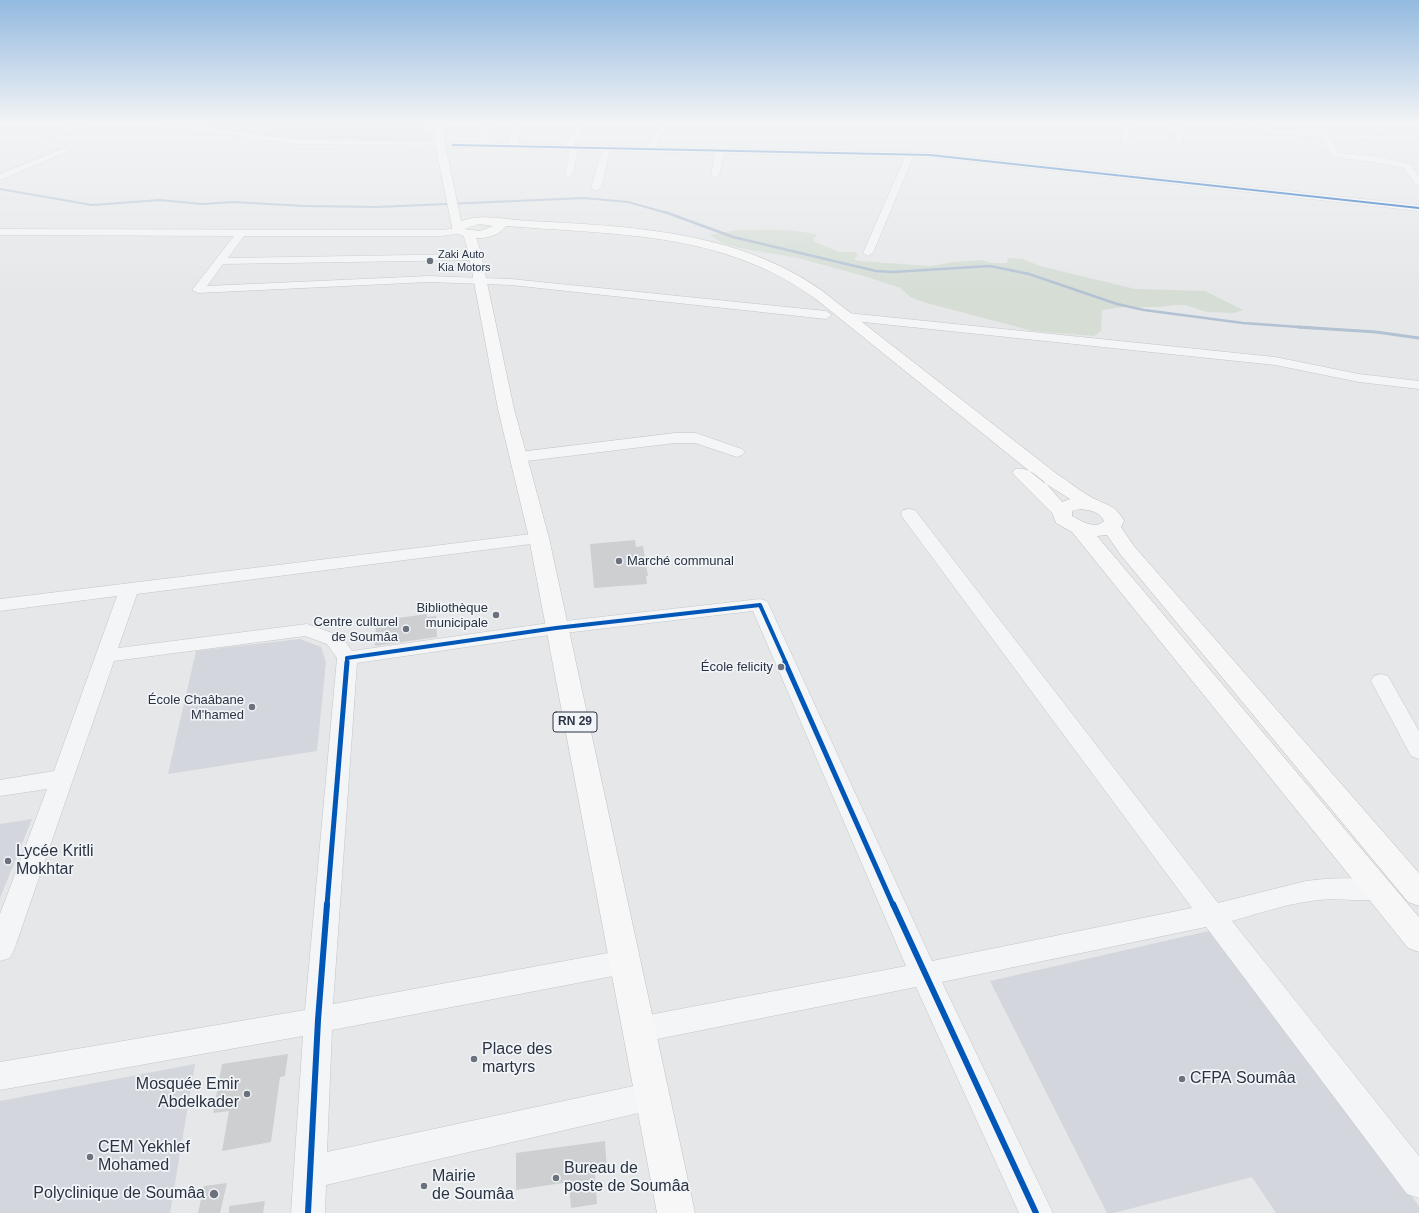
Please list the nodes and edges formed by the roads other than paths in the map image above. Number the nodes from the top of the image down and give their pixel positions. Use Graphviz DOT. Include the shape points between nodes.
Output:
graph roads {
  1 [pos="451,180"];
  2 [pos="598,180"];
  3 [pos="899,180"];
  4 [pos="1163,180"];
  5 [pos="596,188"];
  6 [pos="458,204"];
  7 [pos="1419,208"];
  8 [pos="0,232"];
  9 [pos="12,232"];
  10 [pos="241,233"];
  11 [pos="0,238"];
  12 [pos="475,239"];
  13 [pos="868,253"];
  14 [pos="224,257"];
  15 [pos="826,315"];
  16 [pos="848,317"];
  17 [pos="1419,385"];
  18 [pos="915,388"];
  19 [pos="737,452"];
  20 [pos="519,458"];
  21 [pos="1010,464"];
  22 [pos="1090,504"];
  23 [pos="910,514"];
  24 [pos="1070,520"];
  25 [pos="1111,527"];
  26 [pos="539,538"];
  27 [pos="129,589"];
  28 [pos="0,605"];
  29 [pos="556,628"];
  30 [pos="105,656"];
  31 [pos="346,658"];
  32 [pos="1381,681"];
  33 [pos="1419,751"];
  34 [pos="63,778"];
  35 [pos="0,788"];
  36 [pos="1377,890"];
  37 [pos="1419,894"];
  38 [pos="1212,914"];
  39 [pos="1419,939"];
  40 [pos="0,950"];
  41 [pos="624,962"];
  42 [pos="924,974"];
  43 [pos="318,1020"];
  44 [pos="638,1030"];
  45 [pos="0,1076"];
  46 [pos="652,1096"];
  47 [pos="311,1172"];
  48 [pos="1419,1182"];
  49 [pos="308,1213"];
  50 [pos="676,1213"];
  51 [pos="1036,1213"];
  1 -- 6 [label="main road"];
  2 -- 5 [label="street"];
  3 -- 13 [label="street"];
  4 -- 7 [label="street"];
  6 -- 12 [label="main road"];
  6 -- 12 [label="main road, RN 29"];
  8 -- 9 [label="street"];
  9 -- 10 [label="street"];
  9 -- 11 [label="street"];
  10 -- 12 [label="street" via="441,233"];
  10 -- 14 [label="street"];
  12 -- 14 [label="street"];
  12 -- 14 [label="street" via="429,279 198,290"];
  12 -- 15 [label="street"];
  12 -- 15 [label="main road" via="540,231 648,239 692,247 765,273 801,294"];
  12 -- 16 [label="main road" via="613,230 704,244 749,257 785,273 810,288"];
  12 -- 20 [label="main road, RN 29" via="506,409"];
  15 -- 18 [label="main road"];
  16 -- 17 [label="street" via="1275,361 1359,378"];
  16 -- 22 [label="main road" via="1050,478"];
  19 -- 20 [label="street" via="696,438 676,438"];
  20 -- 26 [label="main road, RN 29"];
  21 -- 24 [label="main road" via="1042,491"];
  22 -- 24 [label="main road" via="1071,505 1062,509"];
  22 -- 25 [label="main road" via="1112,514 1114,521"];
  23 -- 38 [label="street"];
  24 -- 25 [label="main road" via="1093,530"];
  24 -- 36 [label="main road"];
  25 -- 37 [label="main road" via="1132,556"];
  26 -- 27 [label="street"];
  26 -- 29 [label="main road, RN 29"];
  27 -- 28 [label="street"];
  27 -- 30 [label="street"];
  29 -- 31 [label="street"];
  29 -- 41 [label="main road, RN 29"];
  29 -- 42 [label="street" via="760,605"];
  30 -- 31 [label="street" via="307,630 334,640"];
  30 -- 34 [label="street"];
  31 -- 43 [label="street"];
  32 -- 33 [label="street"];
  34 -- 35 [label="street"];
  34 -- 40 [label="street"];
  36 -- 38 [label="street" via="1314,890 1293,893"];
  36 -- 39 [label="main road"];
  38 -- 42 [label="street"];
  38 -- 48 [label="street"];
  41 -- 43 [label="street"];
  41 -- 44 [label="main road, RN 29"];
  42 -- 44 [label="street"];
  42 -- 51 [label="street"];
  43 -- 45 [label="street"];
  43 -- 47 [label="street"];
  44 -- 46 [label="main road, RN 29"];
  46 -- 47 [label="street"];
  46 -- 50 [label="main road, RN 29"];
  47 -- 49 [label="street"];
}
